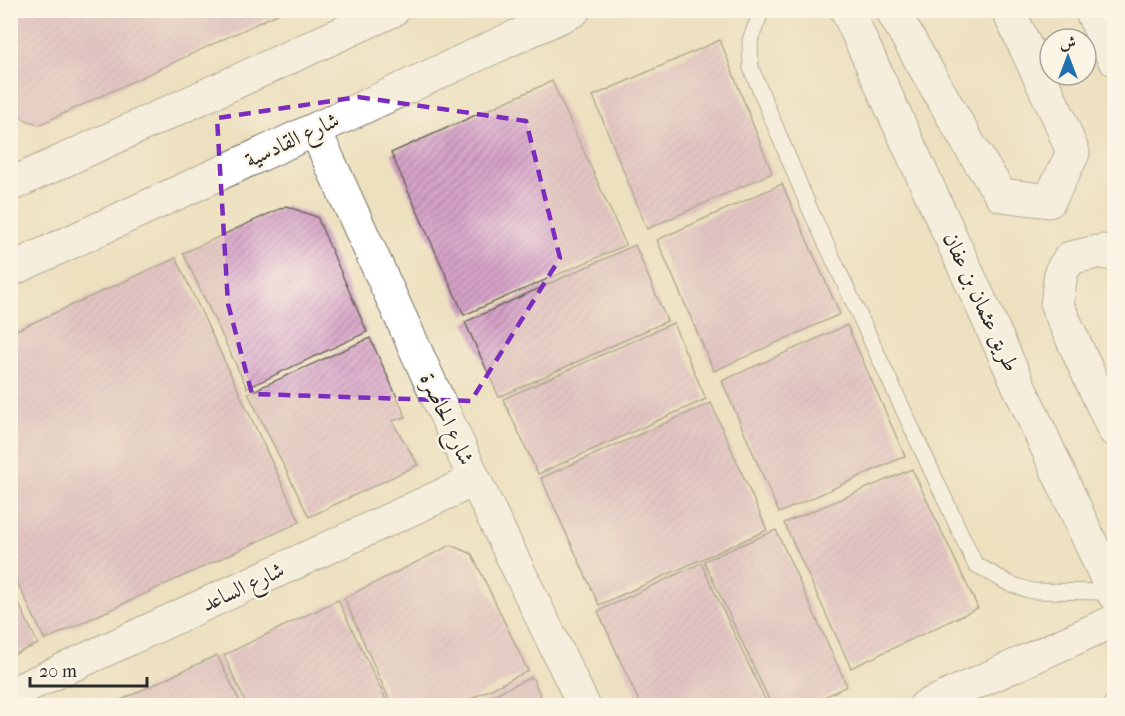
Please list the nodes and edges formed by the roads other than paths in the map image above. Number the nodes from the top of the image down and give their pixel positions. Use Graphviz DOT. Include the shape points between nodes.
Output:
graph roads {
  1 [pos="393,10"];
  2 [pos="574,10"];
  3 [pos="762,10"];
  4 [pos="892,10"];
  5 [pos="1008,10"];
  6 [pos="1091,10"];
  7 [pos="846,17"];
  8 [pos="1114,59"];
  9 [pos="315,130"];
  10 [pos="10,185"];
  11 [pos="1114,255"];
  12 [pos="10,270"];
  13 [pos="1114,430"];
  14 [pos="475,480"];
  15 [pos="1114,603"];
  16 [pos="10,694"];
  17 [pos="1114,699"];
  18 [pos="584,705"];
  19 [pos="925,705"];
  20 [pos="1110,705"];
  1 -- 10 [label="main road"];
  2 -- 9 [label="main road, شارع القادسية"];
  3 -- 15 [label="lane" via="750,40 752,68 808,205 975,564 1010,584 1032,591"];
  4 -- 5 [label="main road" via="1001,195 1049,201 1072,153"];
  6 -- 8 [label="main road"];
  7 -- 15 [label="main road, طريق عثمان بن عفان" via="980,298"];
  9 -- 12 [label="main road, شارع القادسية"];
  9 -- 14 [label="street, شارع الحاصرة"];
  11 -- 13 [label="main road" via="1102,250 1070,258 1061,272 1057,305"];
  14 -- 16 [label="street, شارع الساعد"];
  14 -- 18 [label="street, شارع الحاصرة"];
  15 -- 19 [label="street"];
  17 -- 20 [label="lane"];
}
